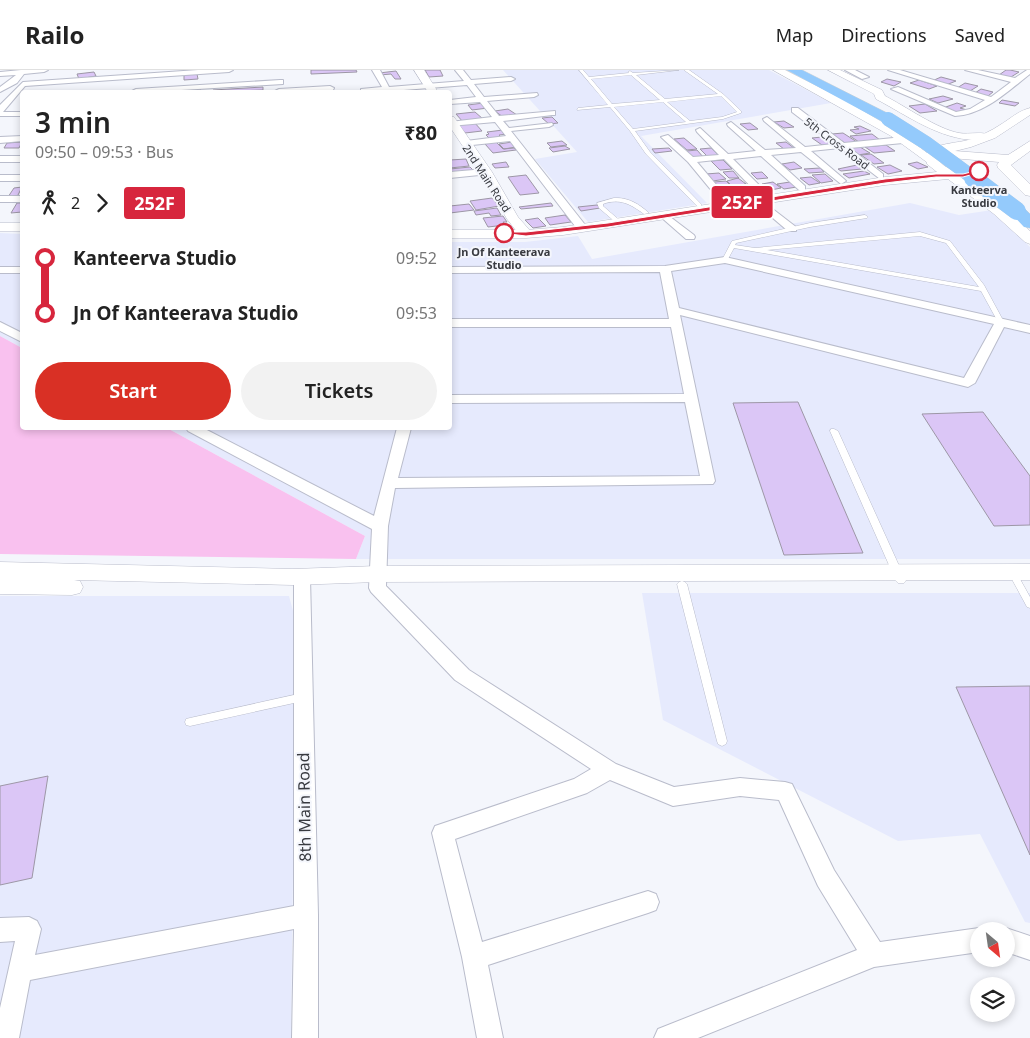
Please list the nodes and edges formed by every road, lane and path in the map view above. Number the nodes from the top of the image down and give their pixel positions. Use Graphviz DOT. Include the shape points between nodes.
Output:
graph roads {
  1 [pos="40,70"];
  2 [pos="44,70"];
  3 [pos="229,70"];
  4 [pos="376,70"];
  5 [pos="581,70"];
  6 [pos="627,70"];
  7 [pos="678,70"];
  8 [pos="686,70"];
  9 [pos="778,70"];
  10 [pos="793,70"];
  11 [pos="808,70"];
  12 [pos="822,70"];
  13 [pos="833,70"];
  14 [pos="849,70"];
  15 [pos="892,70"];
  16 [pos="927,70"];
  17 [pos="19,71"];
  18 [pos="187,71"];
  19 [pos="973,71"];
  20 [pos="1028,71"];
  21 [pos="156,72"];
  22 [pos="0,74"];
  23 [pos="632,74"];
  24 [pos="141,76"];
  25 [pos="864,77"];
  26 [pos="587,78"];
  27 [pos="511,79"];
  28 [pos="390,80"];
  29 [pos="425,80"];
  30 [pos="377,81"];
  31 [pos="468,81"];
  32 [pos="1016,81"];
  33 [pos="63,82"];
  34 [pos="904,83"];
  35 [pos="951,87"];
  36 [pos="330,88"];
  37 [pos="512,88"];
  38 [pos="208,89"];
  39 [pos="494,89"];
  40 [pos="0,90"];
  41 [pos="58,90"];
  42 [pos="137,90"];
  43 [pos="184,90"];
  44 [pos="279,90"];
  45 [pos="304,90"];
  46 [pos="386,90"];
  47 [pos="390,90"];
  48 [pos="534,95"];
  49 [pos="722,95"];
  50 [pos="880,98"];
  51 [pos="482,99"];
  52 [pos="990,99"];
  53 [pos="663,101"];
  54 [pos="452,102"];
  55 [pos="610,106"];
  56 [pos="500,109"];
  57 [pos="578,109"];
  58 [pos="0,110"];
  59 [pos="486,110"];
  60 [pos="794,110"];
  61 [pos="1030,112"];
  62 [pos="552,113"];
  63 [pos="0,114"];
  64 [pos="20,114"];
  65 [pos="896,118"];
  66 [pos="497,119"];
  67 [pos="767,119"];
  68 [pos="689,122"];
  69 [pos="731,124"];
  70 [pos="549,125"];
  71 [pos="454,126"];
  72 [pos="501,130"];
  73 [pos="632,130"];
  74 [pos="700,130"];
  75 [pos="473,133"];
  76 [pos="666,137"];
  77 [pos="988,137"];
  78 [pos="512,138"];
  79 [pos="20,139"];
  80 [pos="0,140"];
  81 [pos="903,140"];
  82 [pos="1030,145"];
  83 [pos="842,147"];
  84 [pos="803,150"];
  85 [pos="766,153"];
  86 [pos="726,157"];
  87 [pos="0,159"];
  88 [pos="20,159"];
  89 [pos="691,160"];
  90 [pos="1007,162"];
  91 [pos="935,164"];
  92 [pos="486,172"];
  93 [pos="452,175"];
  94 [pos="880,176"];
  95 [pos="0,178"];
  96 [pos="20,178"];
  97 [pos="841,181"];
  98 [pos="802,188"];
  99 [pos="1030,192"];
  100 [pos="760,197"];
  101 [pos="0,199"];
  102 [pos="20,199"];
  103 [pos="724,200"];
  104 [pos="699,205"];
  105 [pos="1023,208"];
  106 [pos="646,213"];
  107 [pos="665,216"];
  108 [pos="865,217"];
  109 [pos="614,218"];
  110 [pos="1030,223"];
  111 [pos="0,227"];
  112 [pos="20,227"];
  113 [pos="582,228"];
  114 [pos="792,229"];
  115 [pos="452,234"];
  116 [pos="526,234"];
  117 [pos="690,237"];
  118 [pos="1030,239"];
  119 [pos="732,246"];
  120 [pos="755,250"];
  121 [pos="725,260"];
  122 [pos="666,269"];
  123 [pos="0,270"];
  124 [pos="20,270"];
  125 [pos="452,270"];
  126 [pos="984,290"];
  127 [pos="675,316"];
  128 [pos="1001,322"];
  129 [pos="452,323"];
  130 [pos="0,326"];
  131 [pos="1030,329"];
  132 [pos="20,337"];
  133 [pos="692,398"];
  134 [pos="452,399"];
  135 [pos="197,430"];
  136 [pos="403,430"];
  137 [pos="834,431"];
  138 [pos="389,483"];
  139 [pos="380,526"];
  140 [pos="0,570"];
  141 [pos="899,577"];
  142 [pos="1022,577"];
  143 [pos="132,581"];
  144 [pos="377,581"];
  145 [pos="301,584"];
  146 [pos="682,584"];
  147 [pos="0,586"];
  148 [pos="1030,605"];
  149 [pos="303,697"];
  150 [pos="190,722"];
  151 [pos="722,741"];
  152 [pos="609,770"];
  153 [pos="648,902"];
  154 [pos="306,915"];
  155 [pos="0,930"];
  156 [pos="970,941"];
  157 [pos="1015,943"];
  158 [pos="1030,948"];
  159 [pos="874,956"];
  160 [pos="474,957"];
  161 [pos="20,970"];
  162 [pos="6,1038"];
  163 [pos="304,1038"];
  164 [pos="490,1038"];
  165 [pos="667,1038"];
  1 -- 2 [label="street"];
  1 -- 17 [label="street"];
  3 -- 18 [label="street"];
  4 -- 30 [label="street"];
  5 -- 26 [label="lane"];
  6 -- 23 [label="lane"];
  7 -- 23 [label="lane"];
  8 -- 49 [label="lane"];
  9 -- 81 [label="street"];
  10 -- 65 [label="highway"];
  11 -- 65 [label="highway"];
  12 -- 50 [label="highway"];
  13 -- 50 [label="street" via="879,92"];
  14 -- 25 [label="street"];
  15 -- 34 [label="street"];
  16 -- 34 [label="street"];
  17 -- 22 [label="street"];
  17 -- 40 [label="street" via="14,81"];
  18 -- 21 [label="street"];
  19 -- 32 [label="street"];
  19 -- 35 [label="street"];
  20 -- 32 [label="street"];
  21 -- 24 [label="street"];
  23 -- 26 [label="lane"];
  23 -- 53 [label="lane"];
  24 -- 33 [label="street" via="106,82"];
  24 -- 42 [label="street"];
  26 -- 55 [label="lane"];
  27 -- 31 [label="street"];
  28 -- 30 [label="street"];
  29 -- 31 [label="street"];
  29 -- 47 [label="street"];
  30 -- 46 [label="street"];
  31 -- 51 [label="street"];
  32 -- 52 [label="street"];
  33 -- 41 [label="street"];
  33 -- 58 [label="street" via="23,84"];
  34 -- 35 [label="street"];
  34 -- 50 [label="street"];
  34 -- 52 [label="street" via="960,115"];
  35 -- 52 [label="street"];
  36 -- 45 [label="street"];
  37 -- 39 [label="street"];
  38 -- 43 [label="street"];
  38 -- 44 [label="street" via="280,78"];
  48 -- 51 [label="street"];
  49 -- 53 [label="lane"];
  49 -- 68 [label="lane" via="740,112 723,118"];
  50 -- 77 [label="street" via="958,136"];
  51 -- 54 [label="street"];
  51 -- 59 [label="street"];
  53 -- 55 [label="lane"];
  53 -- 68 [label="lane"];
  55 -- 57 [label="lane"];
  55 -- 73 [label="lane"];
  56 -- 59 [label="street"];
  59 -- 66 [label="street"];
  60 -- 83 [label="street, 5th Cross Road"];
  61 -- 77 [label="main road" via="1018,116"];
  62 -- 66 [label="street"];
  63 -- 64 [label="street"];
  65 -- 105 [label="highway, bridge" via="933,148"];
  66 -- 71 [label="street"];
  66 -- 72 [label="street"];
  67 -- 84 [label="street"];
  68 -- 73 [label="lane"];
  69 -- 85 [label="street"];
  70 -- 72 [label="street"];
  71 -- 75 [label="street"];
  71 -- 78 [label="street"];
  71 -- 92 [label="street, 2nd Main Road"];
  72 -- 78 [label="street"];
  73 -- 104 [label="lane" via="648,153"];
  74 -- 86 [label="street"];
  76 -- 89 [label="street"];
  77 -- 91 [label="main road"];
  78 -- 113 [label="street"];
  79 -- 80 [label="street"];
  81 -- 83 [label="street"];
  81 -- 91 [label="street"];
  82 -- 90 [label="main road"];
  83 -- 84 [label="street"];
  83 -- 94 [label="street, 5th Cross Road"];
  84 -- 85 [label="street"];
  84 -- 97 [label="street"];
  85 -- 86 [label="street"];
  85 -- 98 [label="street"];
  86 -- 89 [label="street"];
  86 -- 100 [label="street"];
  87 -- 88 [label="street"];
  89 -- 103 [label="street"];
  90 -- 91 [label="main road" via="975,157"];
  90 -- 99 [label="main road"];
  91 -- 94 [label="main road" via="931,169"];
  91 -- 100 [label="main road" via="885,181"];
  91 -- 118 [label="main road" via="999,211"];
  92 -- 93 [label="street"];
  92 -- 116 [label="street, 2nd Main Road" via="513,219"];
  94 -- 97 [label="main road"];
  95 -- 96 [label="street"];
  97 -- 98 [label="main road"];
  98 -- 100 [label="main road"];
  100 -- 103 [label="main road"];
  100 -- 107 [label="main road"];
  100 -- 114 [label="street"];
  101 -- 102 [label="street"];
  103 -- 104 [label="main road"];
  104 -- 106 [label="main road"];
  105 -- 110 [label="highway"];
  106 -- 109 [label="main road"];
  106 -- 109 [label="lane" via="623,199 600,203 600,207"];
  107 -- 113 [label="main road"];
  107 -- 117 [label="street"];
  108 -- 114 [label="lane"];
  109 -- 113 [label="main road"];
  111 -- 112 [label="main road"];
  113 -- 116 [label="main road"];
  114 -- 119 [label="lane" via="734,242"];
  115 -- 116 [label="main road"];
  119 -- 120 [label="lane"];
  119 -- 121 [label="lane"];
  120 -- 126 [label="lane"];
  120 -- 126 [label="lane" via="920,234 948,242"];
  121 -- 122 [label="street"];
  121 -- 128 [label="street"];
  122 -- 125 [label="street"];
  122 -- 127 [label="street"];
  123 -- 124 [label="street"];
  126 -- 128 [label="lane"];
  127 -- 128 [label="street" via="968,384"];
  127 -- 129 [label="street"];
  127 -- 133 [label="street"];
  128 -- 131 [label="street"];
  130 -- 132 [label="street"];
  133 -- 134 [label="street"];
  133 -- 138 [label="street" via="708,481"];
  135 -- 139 [label="street"];
  136 -- 138 [label="street"];
  137 -- 141 [label="lane"];
  138 -- 139 [label="street"];
  139 -- 144 [label="street"];
  140 -- 143 [label="street"];
  141 -- 142 [label="street"];
  141 -- 144 [label="street"];
  141 -- 146 [label="street"];
  142 -- 148 [label="lane"];
  143 -- 145 [label="street"];
  143 -- 147 [label="street"];
  144 -- 145 [label="street"];
  144 -- 146 [label="street"];
  144 -- 152 [label="street" via="462,675"];
  145 -- 149 [label="street, 8th Main Road"];
  146 -- 151 [label="lane"];
  149 -- 150 [label="lane"];
  149 -- 154 [label="street, 8th Main Road"];
  152 -- 159 [label="street" via="673,796 740,787 785,791 826,878"];
  152 -- 160 [label="street" via="580,786 443,832"];
  153 -- 160 [label="street"];
  154 -- 161 [label="street"];
  154 -- 163 [label="street, 8th Main Road"];
  155 -- 161 [label="street" via="29,928"];
  156 -- 159 [label="street"];
  157 -- 158 [label="street"];
  159 -- 165 [label="street"];
  160 -- 164 [label="street"];
  161 -- 162 [label="street"];
}
